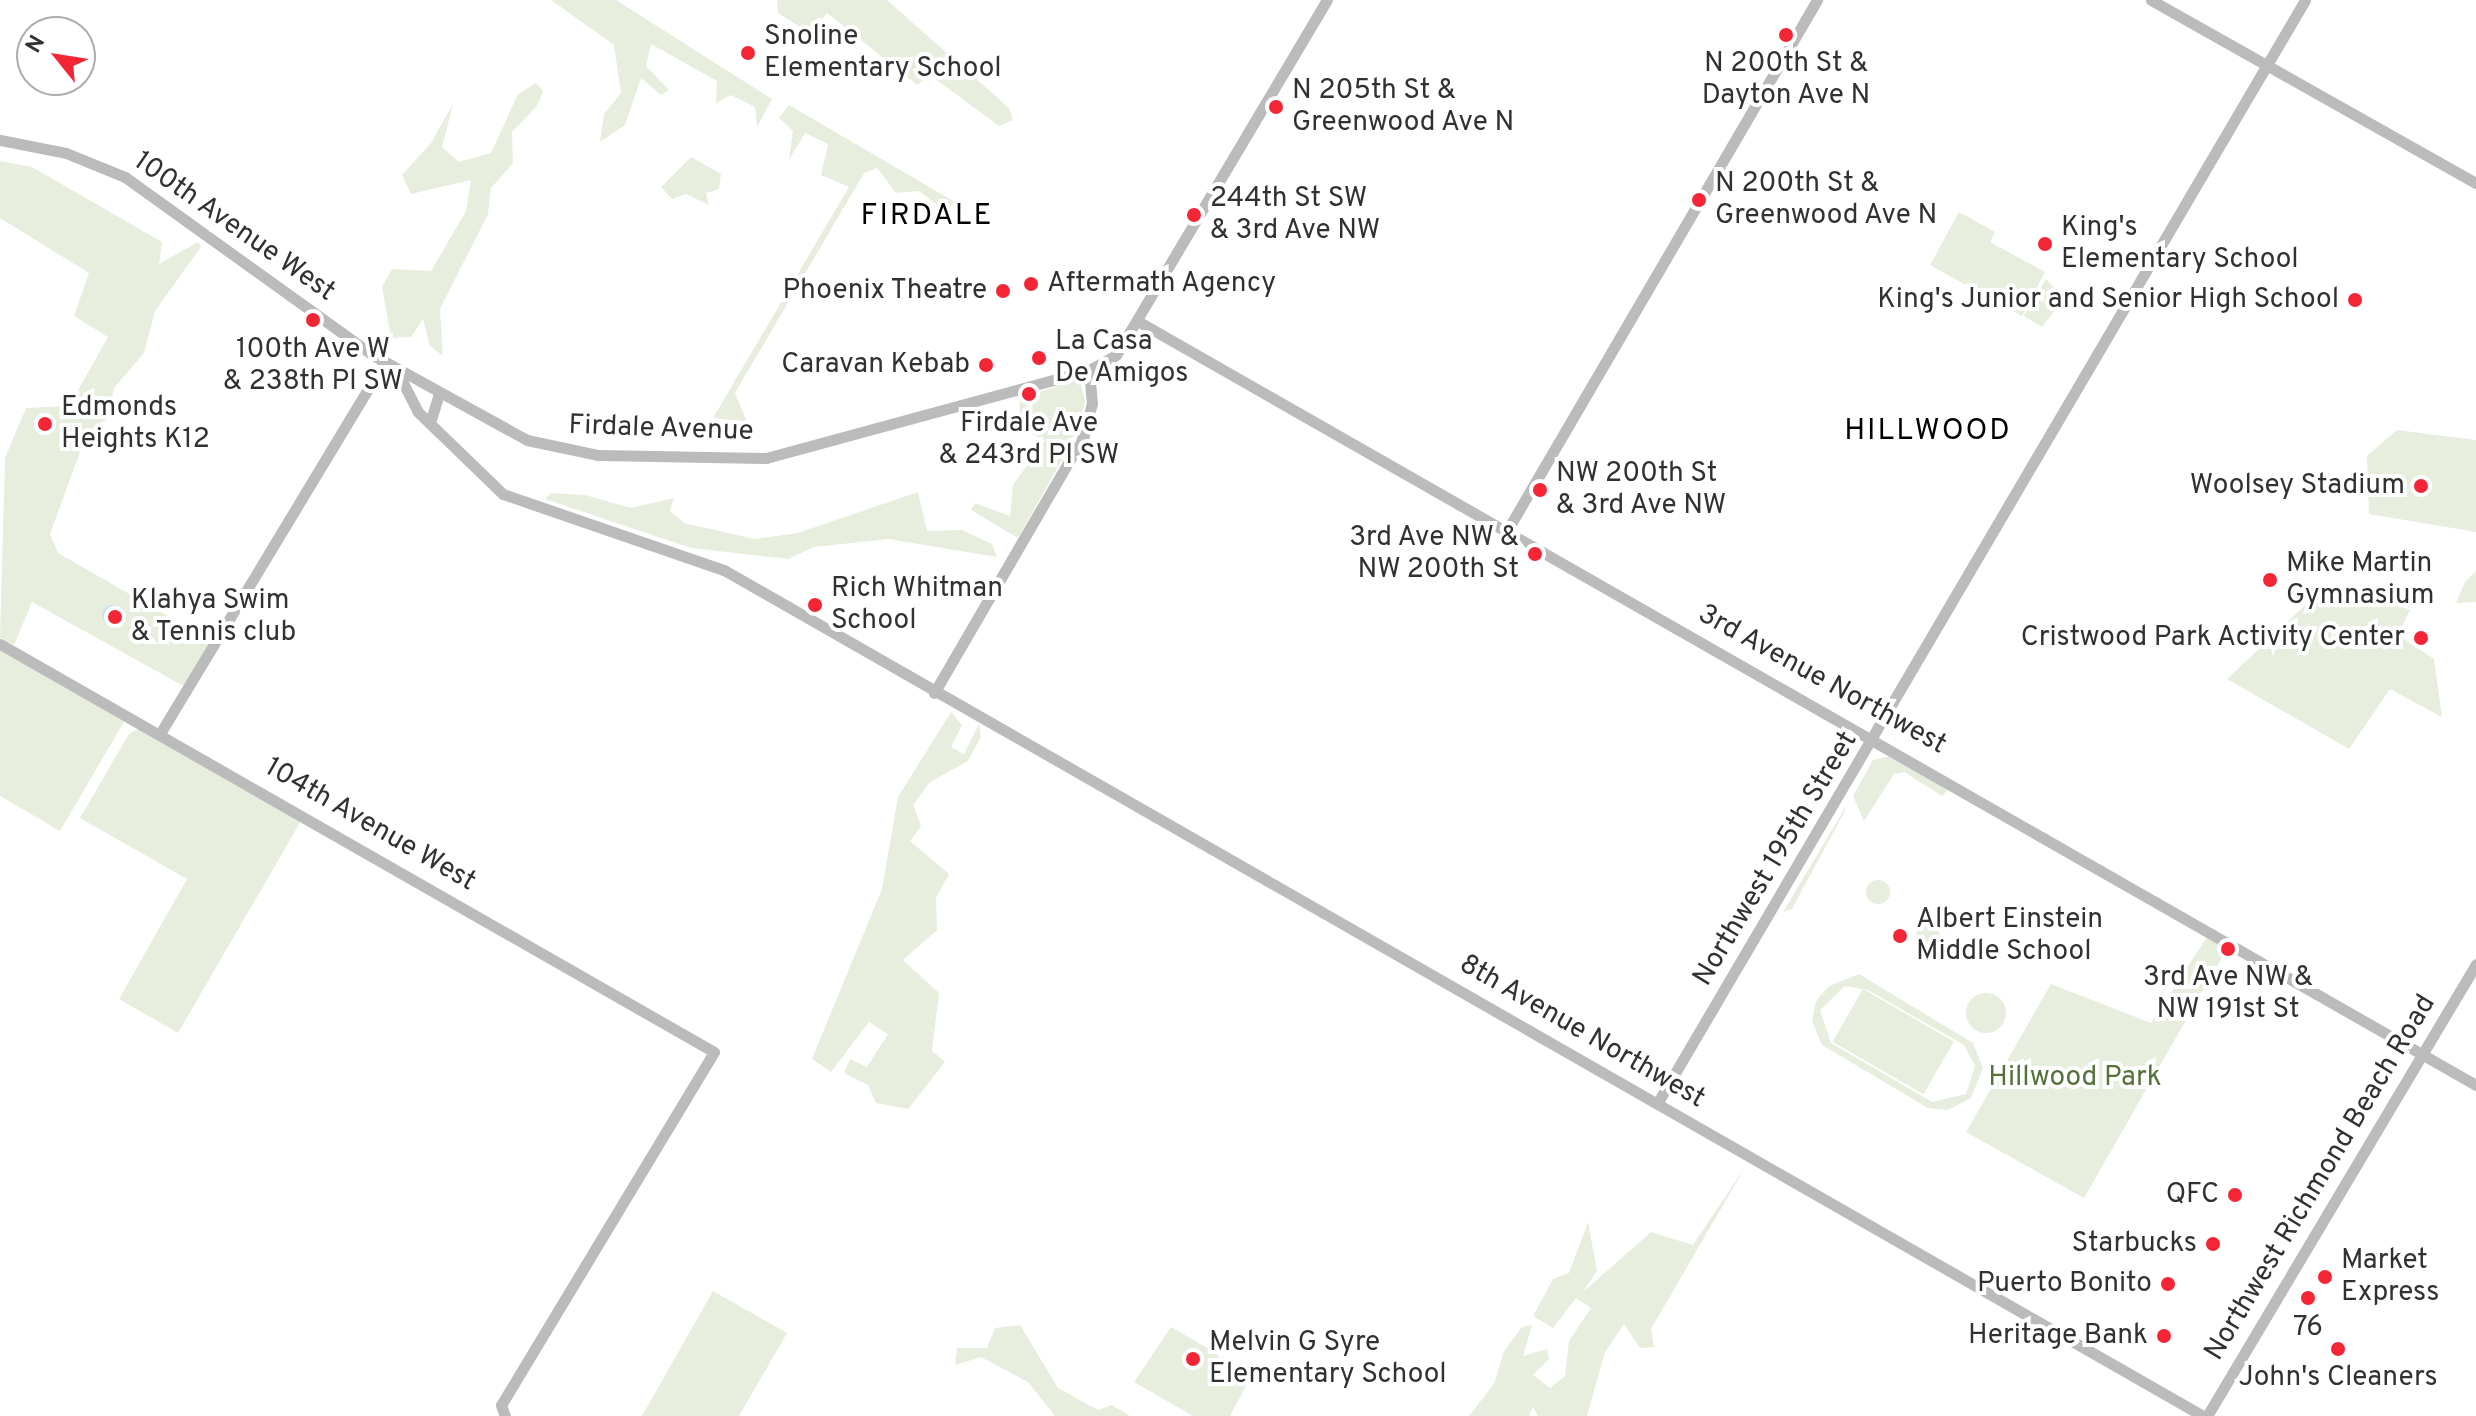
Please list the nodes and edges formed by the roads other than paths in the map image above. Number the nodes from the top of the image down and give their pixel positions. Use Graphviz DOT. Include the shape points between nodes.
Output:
graph roads {
  1 [pos="1327,0"];
  2 [pos="1817,0"];
  3 [pos="2151,0"];
  4 [pos="2305,0"];
  5 [pos="2266,65"];
  6 [pos="0,140"];
  7 [pos="2476,183"];
  8 [pos="1141,323"];
  9 [pos="384,362"];
  10 [pos="396,369"];
  11 [pos="1089,370"];
  12 [pos="439,393"];
  13 [pos="430,423"];
  14 [pos="1508,529"];
  15 [pos="0,644"];
  16 [pos="934,693"];
  17 [pos="161,732"];
  18 [pos="1877,737"];
  19 [pos="2476,964"];
  20 [pos="2422,1054"];
  21 [pos="2476,1085"];
  22 [pos="1658,1102"];
  23 [pos="505,1416"];
  24 [pos="2205,1416"];
  1 -- 8 [label="street, Firdale Avenue"];
  2 -- 14 [label="street"];
  3 -- 5 [label="street"];
  4 -- 5 [label="street, Northwest 195th Street"];
  5 -- 7 [label="street"];
  5 -- 18 [label="street, Northwest 195th Street"];
  6 -- 9 [label="street, 100th Avenue West" via="66,153 125,177"];
  8 -- 11 [label="street, Firdale Avenue" via="1116,355"];
  8 -- 14 [label="street, 3rd Avenue Northwest"];
  9 -- 10 [label="street, Firdale Avenue"];
  9 -- 17 [label="street"];
  10 -- 12 [label="street, Firdale Avenue"];
  10 -- 13 [label="street"];
  11 -- 12 [label="street, Firdale Avenue" via="805,449 738,459 567,452 509,432"];
  11 -- 16 [label="street" via="1092,404 1084,435"];
  12 -- 13 [label="street"];
  13 -- 16 [label="street" via="503,494 701,558"];
  14 -- 18 [label="street, 3rd Avenue Northwest"];
  15 -- 17 [label="street, 104th Avenue West"];
  16 -- 22 [label="street, 8th Avenue Northwest"];
  17 -- 23 [label="street, 104th Avenue West" via="714,1052 504,1399"];
  18 -- 20 [label="street, 3rd Avenue Northwest"];
  18 -- 22 [label="street, Northwest 195th Street"];
  19 -- 20 [label="street, Northwest Richmond Beach Road"];
  20 -- 21 [label="street, 3rd Avenue Northwest"];
  20 -- 24 [label="street, Northwest Richmond Beach Road"];
  22 -- 24 [label="street, 8th Avenue Northwest"];
}
